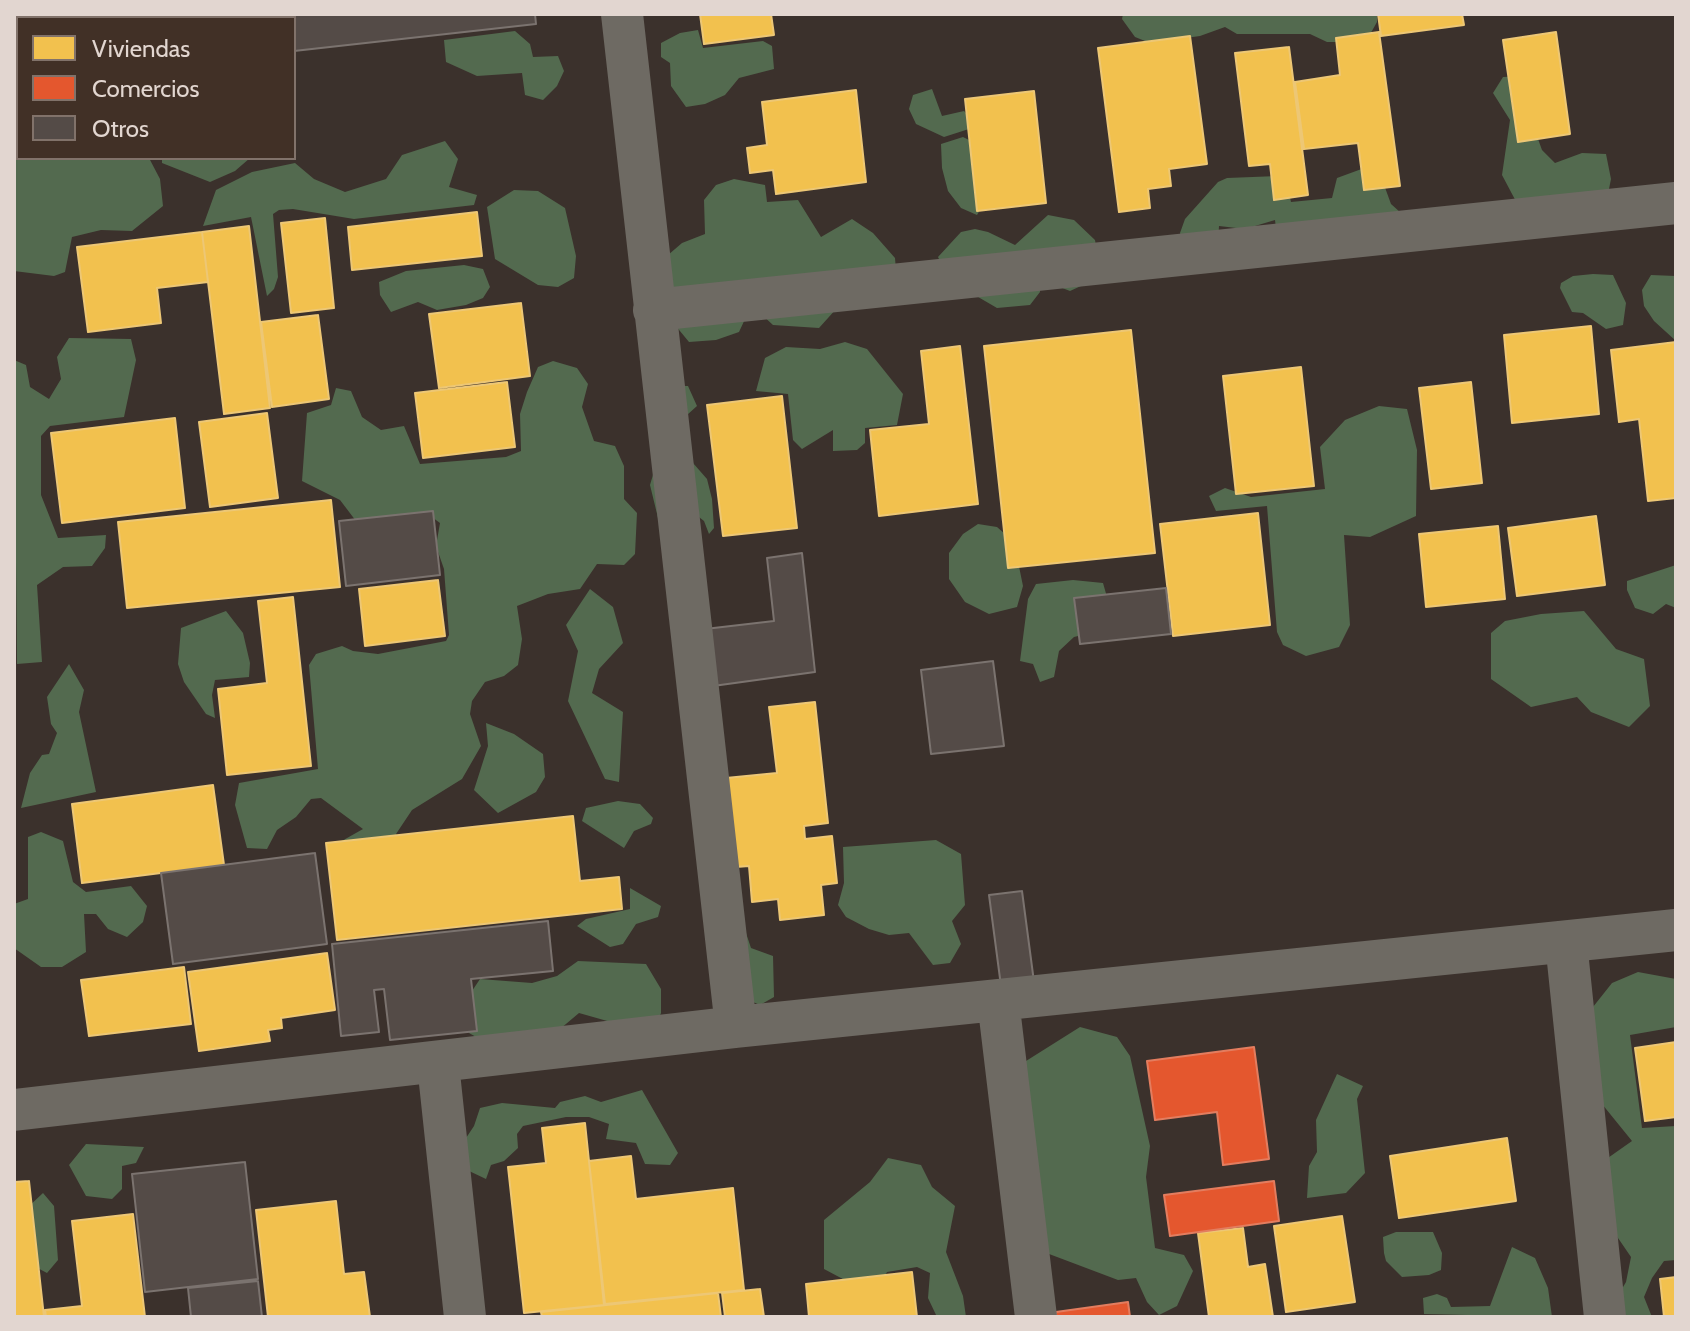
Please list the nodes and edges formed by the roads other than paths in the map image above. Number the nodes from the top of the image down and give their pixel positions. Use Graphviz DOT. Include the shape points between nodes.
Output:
graph roads {
  1 [pos="622,14"];
  2 [pos="1676,203"];
  3 [pos="654,310"];
  4 [pos="1676,930"];
  5 [pos="1566,942"];
  6 [pos="998,1000"];
  7 [pos="736,1027"];
  8 [pos="438,1064"];
  9 [pos="14,1110"];
  10 [pos="465,1317"];
  11 [pos="1036,1317"];
  12 [pos="1605,1317"];
  1 -- 3 [label="street"];
  2 -- 3 [label="street"];
  3 -- 7 [label="street"];
  4 -- 5 [label="street"];
  5 -- 6 [label="street"];
  5 -- 12 [label="street"];
  6 -- 7 [label="street"];
  6 -- 11 [label="street"];
  7 -- 8 [label="street"];
  8 -- 9 [label="street"];
  8 -- 10 [label="street"];
}
